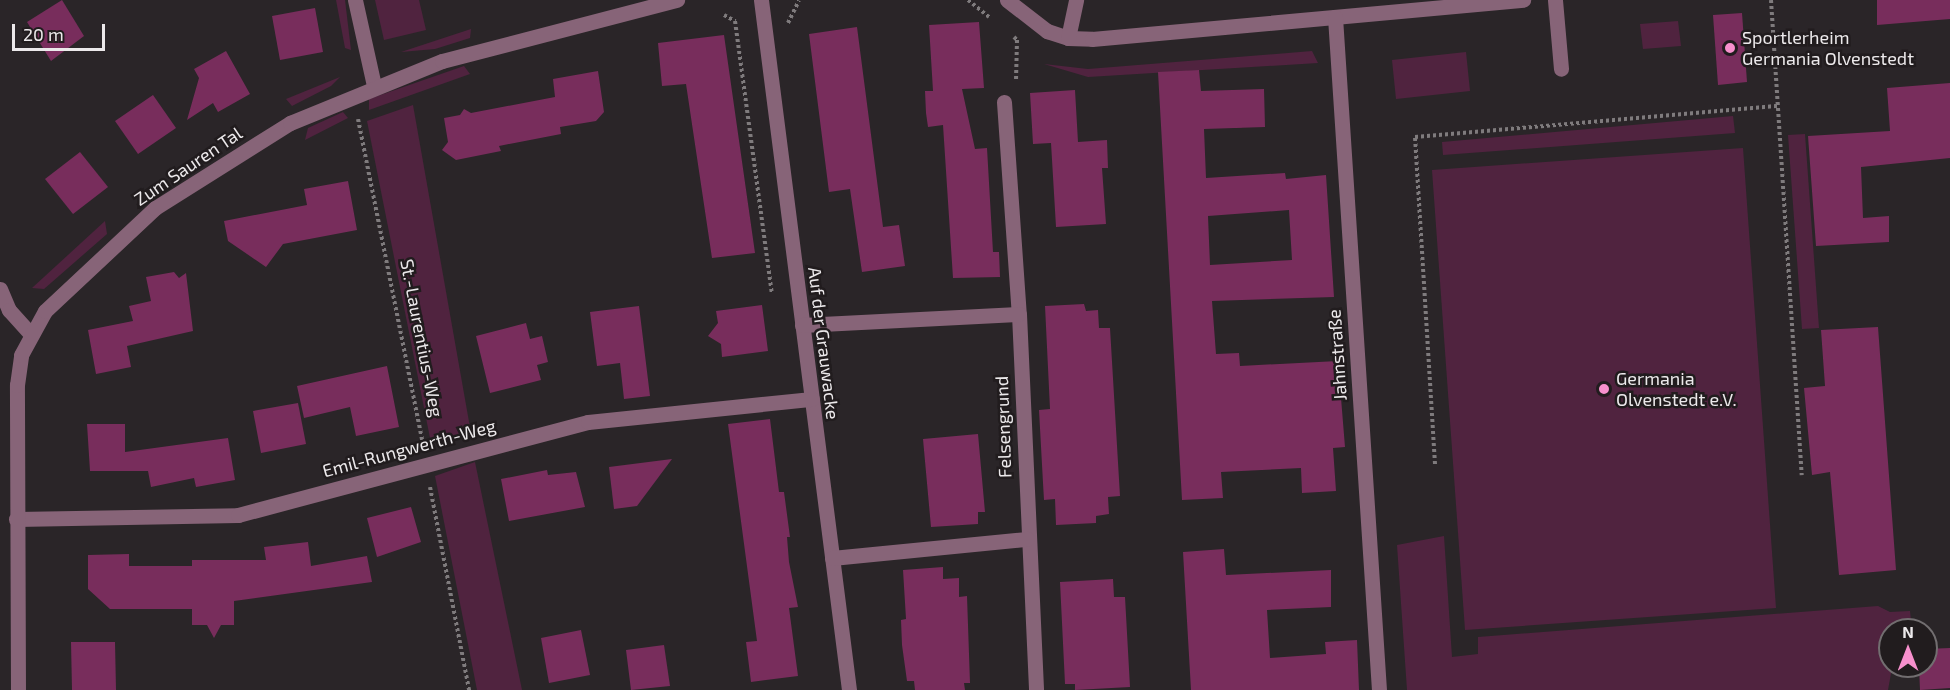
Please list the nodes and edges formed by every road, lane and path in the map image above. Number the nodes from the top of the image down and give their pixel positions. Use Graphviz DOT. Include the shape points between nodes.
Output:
graph roads {
  1 [pos="355,0"];
  2 [pos="677,0"];
  3 [pos="761,0"];
  4 [pos="1007,0"];
  5 [pos="1076,0"];
  6 [pos="1523,0"];
  7 [pos="1554,0"];
  8 [pos="1771,0"];
  9 [pos="724,15"];
  10 [pos="1335,17"];
  11 [pos="1068,38"];
  12 [pos="1017,40"];
  13 [pos="1561,69"];
  14 [pos="374,86"];
  15 [pos="1004,102"];
  16 [pos="1779,106"];
  17 [pos="0,289"];
  18 [pos="774,307"];
  19 [pos="1019,314"];
  20 [pos="802,325"];
  21 [pos="30,333"];
  22 [pos="812,399"];
  23 [pos="426,463"];
  24 [pos="1435,464"];
  25 [pos="1802,475"];
  26 [pos="16,519"];
  27 [pos="1027,539"];
  28 [pos="832,558"];
  29 [pos="18,690"];
  30 [pos="469,690"];
  31 [pos="849,690"];
  32 [pos="1036,690"];
  33 [pos="1379,690"];
  1 -- 14 [label="street"];
  2 -- 14 [label="street, Zum Sauren Tal" via="442,61"];
  3 -- 20 [label="street, Auf der Grauwacke"];
  4 -- 11 [label="street" via="1026,18"];
  5 -- 11 [label="street"];
  6 -- 10 [label="street"];
  7 -- 13 [label="street"];
  8 -- 16 [label="path"];
  9 -- 18 [label="path" via="735,21"];
  10 -- 11 [label="street"];
  10 -- 33 [label="street, Jahnstraße"];
  12 -- 15 [label="path" via="1016,96"];
  14 -- 21 [label="street, Zum Sauren Tal" via="290,123 155,208 84,270"];
  14 -- 23 [label="path, St.-Laurentius-Weg" via="356,107"];
  15 -- 19 [label="street, Felsengrund"];
  16 -- 24 [label="path" via="1415,137"];
  16 -- 25 [label="path"];
  17 -- 21 [label="street" via="9,310"];
  19 -- 20 [label="street"];
  19 -- 27 [label="street, Felsengrund"];
  20 -- 22 [label="street, Auf der Grauwacke"];
  21 -- 26 [label="street, Zum Sauren Tal" via="21,355 17,385"];
  22 -- 23 [label="street, Emil-Rungwerth-Weg" via="588,422"];
  22 -- 28 [label="street, Auf der Grauwacke"];
  23 -- 26 [label="street, Emil-Rungwerth-Weg" via="238,515"];
  23 -- 30 [label="path, St.-Laurentius-Weg"];
  26 -- 29 [label="street, Zum Sauren Tal"];
  27 -- 28 [label="street"];
  27 -- 32 [label="street, Felsengrund"];
  28 -- 31 [label="street, Auf der Grauwacke"];
}
